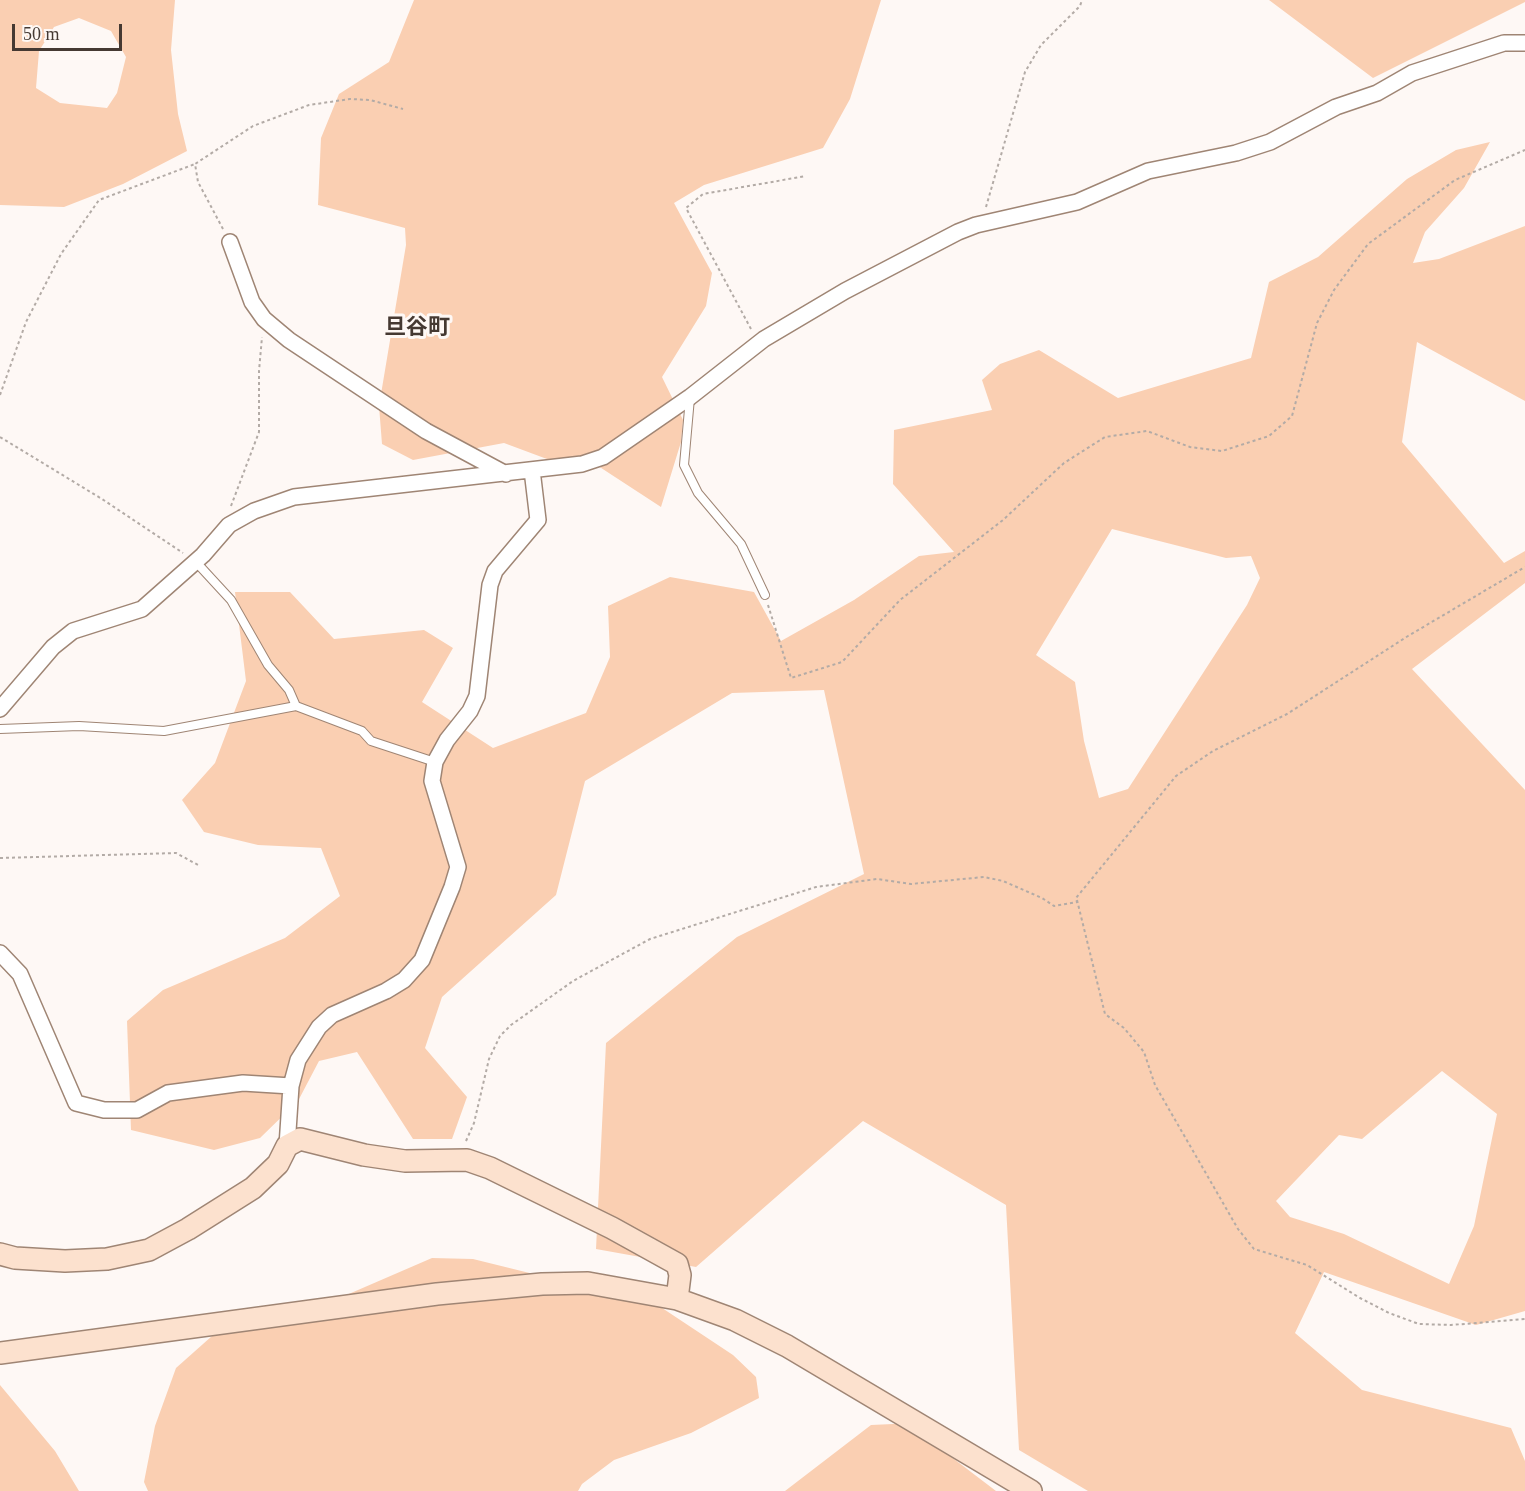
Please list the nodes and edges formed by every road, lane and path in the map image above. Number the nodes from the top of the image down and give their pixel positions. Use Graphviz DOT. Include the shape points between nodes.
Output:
graph roads {
  1 [pos="1082,0"];
  2 [pos="1525,43"];
  3 [pos="403,109"];
  4 [pos="1525,150"];
  5 [pos="195,164"];
  6 [pos="806,176"];
  7 [pos="981,224"];
  8 [pos="230,242"];
  9 [pos="264,319"];
  10 [pos="759,344"];
  11 [pos="0,395"];
  12 [pos="690,397"];
  13 [pos="0,437"];
  14 [pos="532,470"];
  15 [pos="506,474"];
  16 [pos="225,530"];
  17 [pos="196,562"];
  18 [pos="1525,567"];
  19 [pos="765,595"];
  20 [pos="296,706"];
  21 [pos="0,709"];
  22 [pos="0,729"];
  23 [pos="435,762"];
  24 [pos="0,858"];
  25 [pos="200,866"];
  26 [pos="1077,902"];
  27 [pos="0,953"];
  28 [pos="291,1086"];
  29 [pos="287,1146"];
  30 [pos="458,1160"];
  31 [pos="0,1254"];
  32 [pos="676,1299"];
  33 [pos="1525,1319"];
  34 [pos="0,1353"];
  35 [pos="1031,1491"];
  1 -- 7 [label="path" via="1041,45 1025,72"];
  2 -- 7 [label="street" via="1504,43 1412,73 1270,142 1148,171 1077,202"];
  3 -- 5 [label="path" via="350,99 309,105 253,126"];
  4 -- 19 [label="path" via="1455,180 1368,244 1334,290 1317,323 1292,416 1269,436 1222,451 1190,447 1147,431 1105,437 1064,463 1003,520 900,600 842,662 790,678"];
  5 -- 8 [label="path" via="198,182"];
  5 -- 11 [label="path" via="99,200 61,254 26,322"];
  6 -- 10 [label="path" via="703,194 686,208"];
  7 -- 10 [label="street" via="845,291"];
  8 -- 9 [label="street" via="252,302"];
  9 -- 15 [label="street" via="426,431"];
  9 -- 16 [label="path" via="259,432"];
  10 -- 12 [label="street"];
  12 -- 14 [label="street" via="603,457 582,464"];
  12 -- 19 [label="lane" via="684,465 698,493 741,544"];
  13 -- 17 [label="path"];
  14 -- 15 [label="street"];
  14 -- 23 [label="street" via="538,520 495,571 477,696"];
  15 -- 16 [label="street" via="294,497 254,511"];
  16 -- 17 [label="street"];
  17 -- 20 [label="lane" via="231,600"];
  17 -- 21 [label="street" via="142,609 73,631 53,647"];
  18 -- 26 [label="path" via="1287,714 1176,776 1076,898"];
  20 -- 22 [label="lane" via="164,731 79,726"];
  20 -- 23 [label="lane" via="362,731 371,741"];
  23 -- 28 [label="street" via="432,781 458,867 422,960 404,980 332,1015 319,1026 298,1060"];
  24 -- 25 [label="path" via="176,853"];
  26 -- 30 [label="path" via="1054,906 1003,881 984,877 911,884 877,879 816,887 651,939 573,981 506,1031 489,1059 474,1123"];
  26 -- 33 [label="path" via="1105,1014 1124,1028 1144,1052 1155,1085 1238,1229 1254,1249 1307,1265 1360,1298 1419,1324"];
  27 -- 28 [label="street" via="20,974 76,1103 104,1110 137,1110 168,1093 243,1083"];
  28 -- 29 [label="street"];
  29 -- 30 [label="street" via="300,1139 405,1161"];
  29 -- 31 [label="street" via="278,1164 253,1188 149,1250 107,1259 65,1261"];
  30 -- 32 [label="street" via="490,1168 667,1257 677,1264 680,1275"];
  32 -- 34 [label="street" via="588,1283 542,1284 437,1294"];
  32 -- 35 [label="street" via="735,1320 788,1346"];
}
